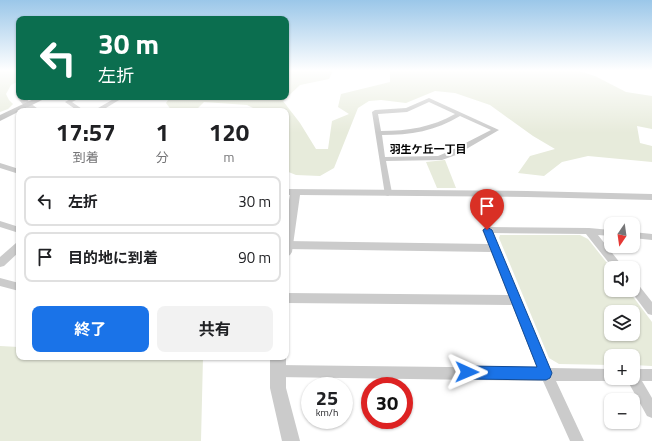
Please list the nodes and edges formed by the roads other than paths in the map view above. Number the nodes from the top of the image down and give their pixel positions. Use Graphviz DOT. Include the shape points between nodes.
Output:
graph roads {
  1 [pos="23,100"];
  2 [pos="38,100"];
  3 [pos="72,100"];
  4 [pos="116,100"];
  5 [pos="27,105"];
  6 [pos="21,108"];
  7 [pos="32,108"];
  8 [pos="77,108"];
  9 [pos="101,108"];
  10 [pos="16,110"];
  11 [pos="460,114"];
  12 [pos="0,118"];
  13 [pos="379,133"];
  14 [pos="382,159"];
  15 [pos="0,165"];
  16 [pos="16,171"];
  17 [pos="291,192"];
  18 [pos="388,193"];
  19 [pos="652,197"];
  20 [pos="289,214"];
  21 [pos="0,224"];
  22 [pos="16,229"];
  23 [pos="589,231"];
  24 [pos="604,232"];
  25 [pos="640,236"];
  26 [pos="652,237"];
  27 [pos="289,248"];
  28 [pos="495,248"];
  29 [pos="16,249"];
  30 [pos="613,261"];
  31 [pos="0,263"];
  32 [pos="0,282"];
  33 [pos="16,286"];
  34 [pos="640,295"];
  35 [pos="289,298"];
  36 [pos="515,300"];
  37 [pos="652,310"];
  38 [pos="277,364"];
  39 [pos="546,373"];
  40 [pos="604,375"];
  41 [pos="652,375"];
  42 [pos="640,376"];
  43 [pos="637,385"];
  44 [pos="652,411"];
  45 [pos="292,441"];
  46 [pos="577,441"];
  1 -- 5 [label="street"];
  2 -- 5 [label="main road"];
  3 -- 8 [label="street" via="68,102"];
  4 -- 9 [label="street"];
  5 -- 6 [label="main road"];
  5 -- 7 [label="street"];
  10 -- 12 [label="main road"];
  11 -- 13 [label="street" via="446,123 425,130"];
  11 -- 13 [label="street" via="429,100 407,110 375,112"];
  11 -- 14 [label="street" via="496,130 439,158"];
  13 -- 14 [label="street"];
  14 -- 18 [label="street"];
  15 -- 16 [label="street"];
  17 -- 18 [label="street"];
  17 -- 20 [label="street"];
  18 -- 19 [label="street"];
  21 -- 22 [label="street"];
  23 -- 24 [label="street"];
  23 -- 28 [label="street" via="487,230"];
  23 -- 30 [label="street"];
  25 -- 26 [label="street"];
  27 -- 28 [label="street"];
  28 -- 36 [label="street"];
  29 -- 31 [label="street"];
  32 -- 33 [label="street"];
  34 -- 37 [label="street"];
  35 -- 36 [label="street"];
  36 -- 39 [label="street"];
  38 -- 39 [label="street"];
  38 -- 45 [label="street" via="278,388"];
  39 -- 40 [label="street"];
  39 -- 46 [label="street"];
  41 -- 42 [label="street"];
  43 -- 44 [label="street"];
}
